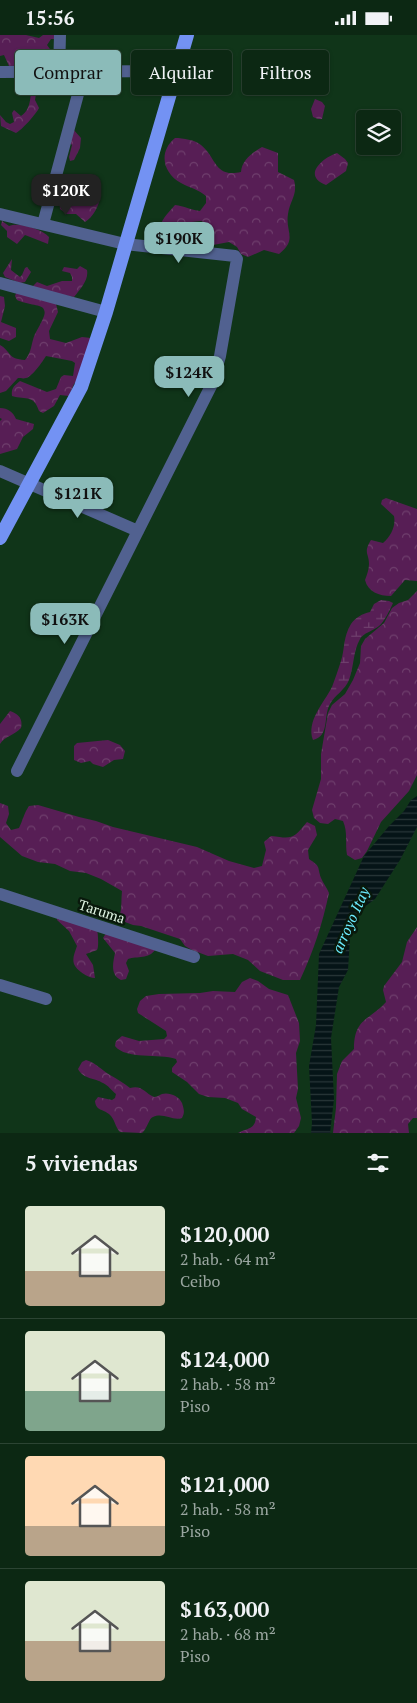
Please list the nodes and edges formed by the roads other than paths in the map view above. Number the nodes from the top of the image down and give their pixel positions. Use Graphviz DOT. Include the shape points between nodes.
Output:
graph roads {
  1 [pos="60,35"];
  2 [pos="187,35"];
  3 [pos="60,50"];
  4 [pos="183,50"];
  5 [pos="0,72"];
  6 [pos="15,72"];
  7 [pos="78,95"];
  8 [pos="170,95"];
  9 [pos="0,214"];
  10 [pos="43,224"];
  11 [pos="125,245"];
  12 [pos="0,283"];
  13 [pos="106,312"];
  14 [pos="0,471"];
  15 [pos="29,483"];
  16 [pos="138,531"];
  17 [pos="0,537"];
  18 [pos="17,771"];
  19 [pos="0,894"];
  20 [pos="194,957"];
  21 [pos="0,985"];
  22 [pos="46,999"];
  1 -- 3 [label="street"];
  2 -- 4 [label="main road"];
  5 -- 6 [label="street"];
  7 -- 10 [label="street"];
  8 -- 11 [label="main road"];
  9 -- 10 [label="street"];
  10 -- 11 [label="street"];
  11 -- 13 [label="main road"];
  11 -- 16 [label="street" via="235,256 237,259 212,384"];
  12 -- 13 [label="street"];
  13 -- 15 [label="main road" via="81,387"];
  14 -- 15 [label="street"];
  15 -- 16 [label="street"];
  15 -- 17 [label="main road"];
  16 -- 18 [label="street"];
  19 -- 20 [label="street, Taruma"];
  21 -- 22 [label="street"];
}
